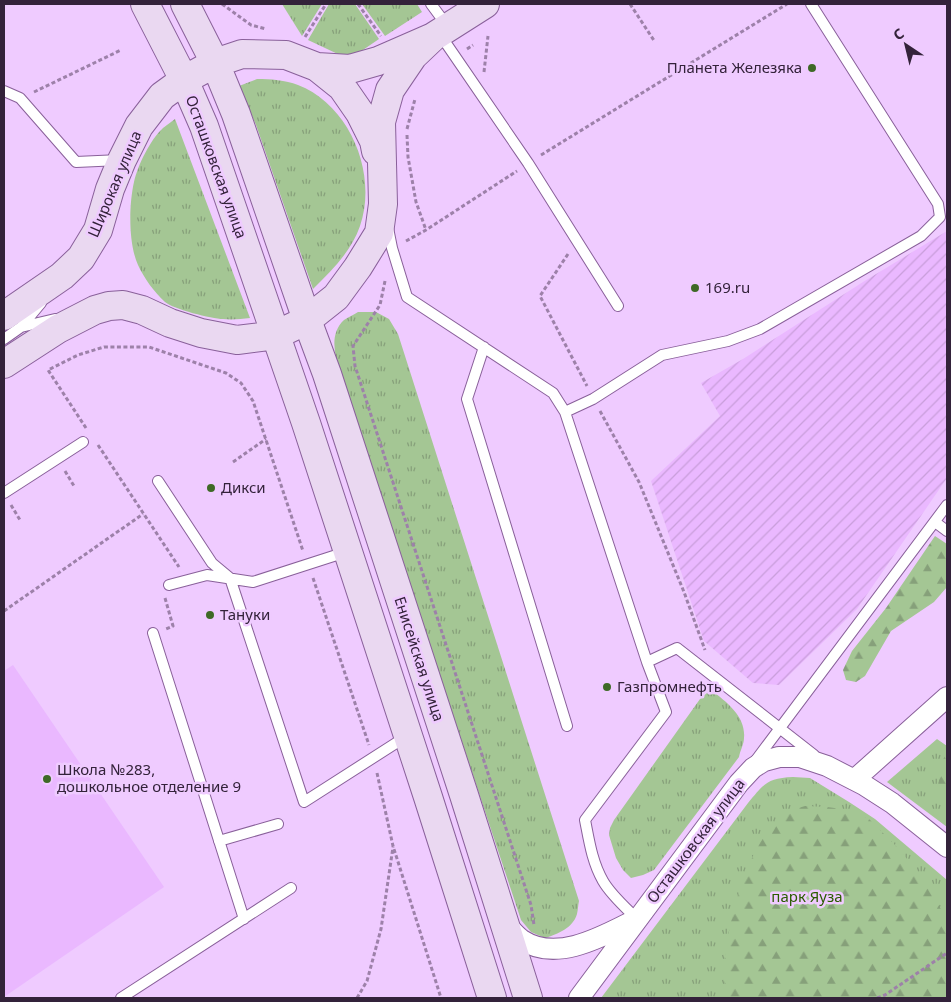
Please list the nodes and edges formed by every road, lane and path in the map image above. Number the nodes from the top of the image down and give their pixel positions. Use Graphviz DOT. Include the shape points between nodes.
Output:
graph roads {
  1 [pos="145,4"];
  2 [pos="185,4"];
  3 [pos="222,4"];
  4 [pos="326,4"];
  5 [pos="358,4"];
  6 [pos="431,4"];
  7 [pos="485,4"];
  8 [pos="630,4"];
  9 [pos="787,4"];
  10 [pos="812,4"];
  11 [pos="269,30"];
  12 [pos="440,33"];
  13 [pos="488,36"];
  14 [pos="304,40"];
  15 [pos="383,40"];
  16 [pos="655,42"];
  17 [pos="473,45"];
  18 [pos="121,50"];
  19 [pos="454,56"];
  20 [pos="215,63"];
  21 [pos="317,67"];
  22 [pos="184,80"];
  23 [pos="4,91"];
  24 [pos="419,92"];
  25 [pos="481,95"];
  26 [pos="20,98"];
  27 [pos="122,160"];
  28 [pos="528,163"];
  29 [pos="382,174"];
  30 [pos="383,204"];
  31 [pos="426,230"];
  32 [pos="577,241"];
  33 [pos="392,248"];
  34 [pos="618,306"];
  35 [pos="95,310"];
  36 [pos="307,320"];
  37 [pos="12,321"];
  38 [pos="276,335"];
  39 [pos="4,338"];
  40 [pos="484,347"];
  41 [pos="4,364"];
  42 [pos="593,399"];
  43 [pos="565,412"];
  44 [pos="87,428"];
  45 [pos="266,439"];
  46 [pos="84,442"];
  47 [pos="97,444"];
  48 [pos="234,462"];
  49 [pos="158,481"];
  50 [pos="4,493"];
  51 [pos="947,505"];
  52 [pos="144,514"];
  53 [pos="935,522"];
  54 [pos="947,531"];
  55 [pos="348,551"];
  56 [pos="308,564"];
  57 [pos="230,578"];
  58 [pos="188,580"];
  59 [pos="169,585"];
  60 [pos="4,612"];
  61 [pos="153,633"];
  62 [pos="712,655"];
  63 [pos="647,662"];
  64 [pos="947,697"];
  65 [pos="567,726"];
  66 [pos="780,728"];
  67 [pos="408,736"];
  68 [pos="373,758"];
  69 [pos="827,766"];
  70 [pos="854,780"];
  71 [pos="739,783"];
  72 [pos="464,795"];
  73 [pos="431,806"];
  74 [pos="278,824"];
  75 [pos="219,841"];
  76 [pos="393,846"];
  77 [pos="947,847"];
  78 [pos="291,888"];
  79 [pos="532,905"];
  80 [pos="244,919"];
  81 [pos="637,919"];
  82 [pos="506,924"];
  83 [pos="947,953"];
  84 [pos="121,998"];
  85 [pos="357,998"];
  86 [pos="441,998"];
  87 [pos="492,998"];
  88 [pos="528,998"];
  89 [pos="578,998"];
  90 [pos="876,998"];
  1 -- 22 [label="main road, Осташковская улица"];
  2 -- 20 [label="main road"];
  3 -- 11 [label="path" via="251,25"];
  4 -- 14 [label="path"];
  5 -- 15 [label="path"];
  6 -- 12 [label="lane"];
  7 -- 12 [label="main road"];
  8 -- 16 [label="path"];
  9 -- 28 [label="path"];
  10 -- 42 [label="lane" via="938,204 940,217 921,236 760,329 728,341 662,355"];
  12 -- 19 [label="lane"];
  12 -- 21 [label="main road" via="378,61 350,69"];
  12 -- 29 [label="main road" via="413,56 390,90 381,122"];
  13 -- 25 [label="path"];
  17 -- 19 [label="path"];
  18 -- 26 [label="path"];
  19 -- 25 [label="lane"];
  20 -- 21 [label="main road, Широкая улица" via="242,54 286,55"];
  20 -- 22 [label="main road, Широкая улица"];
  20 -- 36 [label="main road" via="236,114"];
  21 -- 29 [label="main road" via="342,87 360,112 374,141"];
  22 -- 27 [label="main road, Широкая улица" via="162,96 139,126"];
  22 -- 38 [label="main road, Осташковская улица" via="204,126"];
  23 -- 26 [label="lane"];
  24 -- 31 [label="path" via="407,127 408,157 416,202"];
  25 -- 28 [label="lane"];
  26 -- 27 [label="lane" via="76,162"];
  27 -- 37 [label="main road, Широкая улица" via="98,230 81,258"];
  28 -- 31 [label="path"];
  28 -- 32 [label="lane"];
  29 -- 30 [label="main road, Широкая улица"];
  30 -- 33 [label="lane"];
  30 -- 36 [label="main road, Широкая улица" via="379,233 358,267 336,297"];
  31 -- 33 [label="path"];
  32 -- 34 [label="lane"];
  32 -- 42 [label="path" via="540,296"];
  33 -- 40 [label="lane" via="407,297"];
  33 -- 79 [label="path" via="380,305 353,346 355,366"];
  35 -- 37 [label="lane, Широкая улица"];
  35 -- 38 [label="main road, Широкая улица" via="123,305 201,333 237,340"];
  35 -- 41 [label="main road, Широкая улица" via="58,329"];
  36 -- 38 [label="main road, Широкая улица"];
  36 -- 72 [label="main road, Енисейская улица"];
  37 -- 39 [label="lane, Широкая улица"];
  38 -- 55 [label="main road"];
  40 -- 43 [label="lane" via="553,393"];
  40 -- 65 [label="lane" via="467,398"];
  42 -- 43 [label="lane"];
  42 -- 62 [label="path" via="639,482 704,649"];
  43 -- 63 [label="lane"];
  44 -- 45 [label="path" via="48,370 104,347 149,347 226,373 241,383 253,401"];
  45 -- 48 [label="path"];
  45 -- 56 [label="path"];
  46 -- 50 [label="lane"];
  47 -- 52 [label="path"];
  49 -- 57 [label="lane" via="212,563"];
  51 -- 53 [label="lane"];
  52 -- 58 [label="path"];
  52 -- 60 [label="path"];
  53 -- 54 [label="lane"];
  53 -- 66 [label="lane"];
  55 -- 56 [label="lane"];
  55 -- 67 [label="main road"];
  56 -- 57 [label="lane" via="253,582"];
  56 -- 68 [label="path"];
  57 -- 58 [label="lane" via="207,575"];
  57 -- 68 [label="lane" via="304,802"];
  58 -- 59 [label="lane"];
  59 -- 61 [label="path" via="162,588 173,626"];
  61 -- 75 [label="lane"];
  63 -- 66 [label="lane" via="677,648"];
  63 -- 81 [label="lane" via="666,712 585,820 596,867 603,882"];
  64 -- 70 [label="street"];
  66 -- 69 [label="lane"];
  66 -- 71 [label="lane"];
  67 -- 68 [label="lane"];
  67 -- 73 [label="main road"];
  68 -- 76 [label="path"];
  69 -- 70 [label="street, Осташковская улица"];
  69 -- 71 [label="street, Осташковская улица" via="800,757 779,757 753,768"];
  70 -- 77 [label="street, Осташковская улица" via="892,803"];
  71 -- 81 [label="street, Осташковская улица"];
  72 -- 73 [label="main road" via="464,807 451,819 437,815"];
  72 -- 82 [label="main road, Енисейская улица"];
  73 -- 87 [label="main road"];
  74 -- 75 [label="lane"];
  75 -- 80 [label="lane"];
  76 -- 85 [label="path" via="381,930 366,981"];
  76 -- 86 [label="path"];
  78 -- 80 [label="lane"];
  80 -- 84 [label="lane"];
  81 -- 82 [label="street" via="597,938 560,949 541,948 523,940"];
  81 -- 89 [label="street, Осташковская улица"];
  82 -- 88 [label="main road, Енисейская улица"];
  83 -- 90 [label="path"];
}
